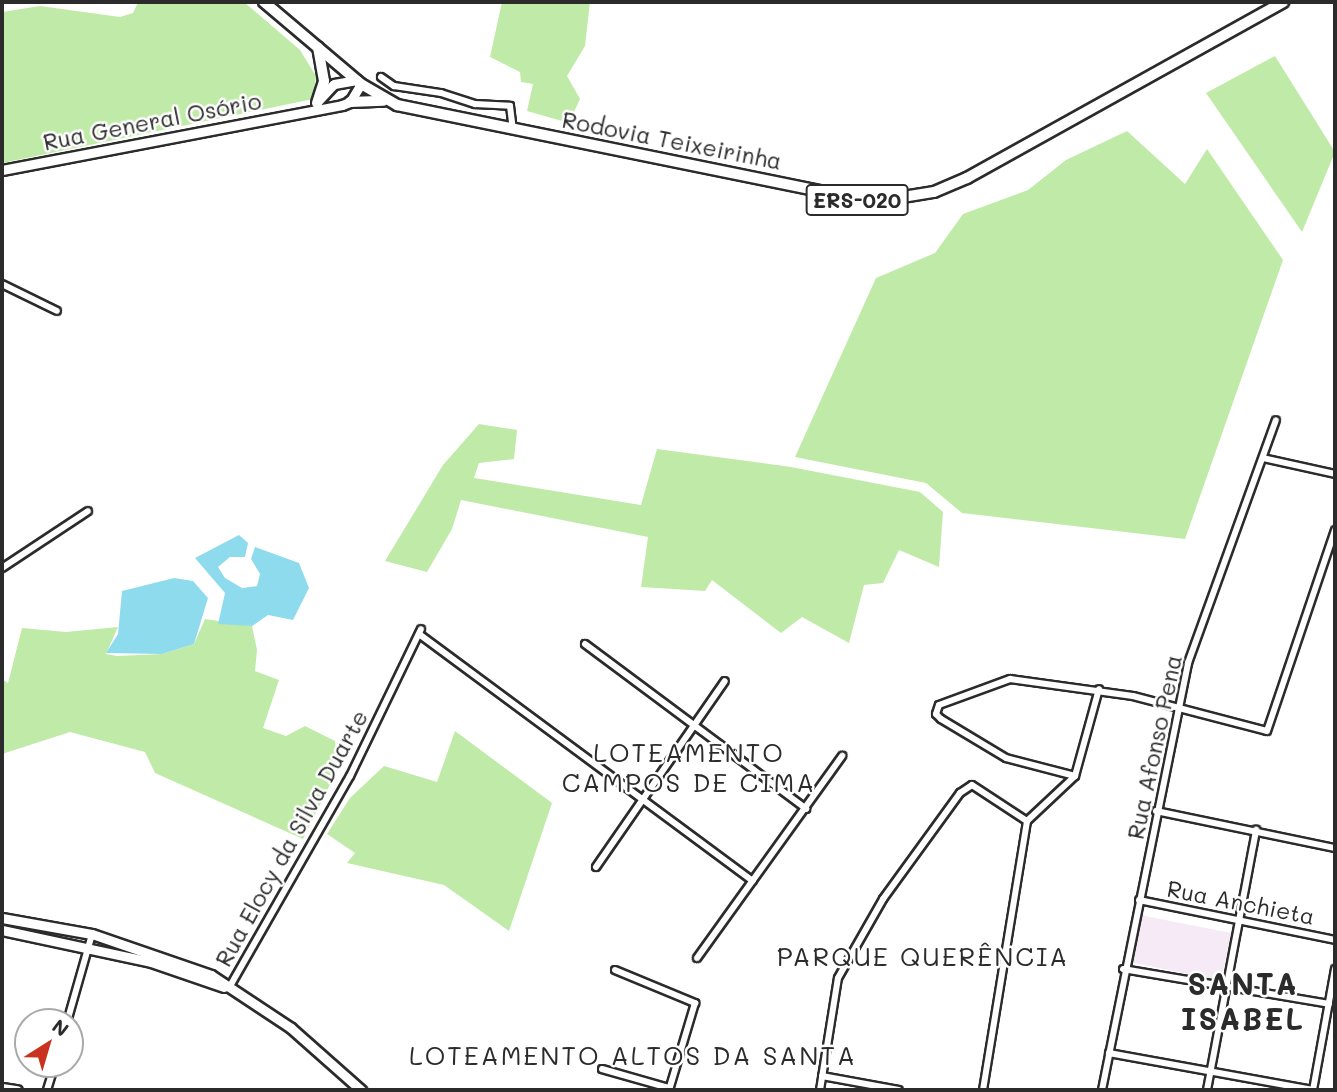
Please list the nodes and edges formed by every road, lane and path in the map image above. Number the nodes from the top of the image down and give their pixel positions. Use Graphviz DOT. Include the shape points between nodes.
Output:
graph roads {
  1 [pos="264,2"];
  2 [pos="1283,2"];
  3 [pos="317,48"];
  4 [pos="380,77"];
  5 [pos="359,82"];
  6 [pos="406,88"];
  7 [pos="350,102"];
  8 [pos="395,104"];
  9 [pos="475,104"];
  10 [pos="313,106"];
  11 [pos="475,123"];
  12 [pos="513,130"];
  13 [pos="2,170"];
  14 [pos="2,284"];
  15 [pos="57,311"];
  16 [pos="1276,421"];
  17 [pos="1263,458"];
  18 [pos="1335,474"];
  19 [pos="88,512"];
  20 [pos="1335,530"];
  21 [pos="2,568"];
  22 [pos="585,644"];
  23 [pos="725,681"];
  24 [pos="1099,690"];
  25 [pos="1178,706"];
  26 [pos="693,726"];
  27 [pos="842,756"];
  28 [pos="1075,776"];
  29 [pos="643,797"];
  30 [pos="806,809"];
  31 [pos="1156,811"];
  32 [pos="1027,821"];
  33 [pos="1256,830"];
  34 [pos="1335,848"];
  35 [pos="596,867"];
  36 [pos="753,881"];
  37 [pos="1139,900"];
  38 [pos="2,918"];
  39 [pos="1238,919"];
  40 [pos="2,930"];
  41 [pos="92,934"];
  42 [pos="1335,940"];
  43 [pos="89,947"];
  44 [pos="697,958"];
  45 [pos="1123,969"];
  46 [pos="1335,969"];
  47 [pos="614,970"];
  48 [pos="1227,986"];
  49 [pos="229,988"];
  50 [pos="1329,1004"];
  51 [pos="71,1008"];
  52 [pos="1109,1053"];
  53 [pos="602,1069"];
  54 [pos="1210,1073"];
  55 [pos="822,1076"];
  56 [pos="348,1079"];
  57 [pos="2,1088"];
  58 [pos="669,1089"];
  59 [pos="17,1090"];
  60 [pos="349,1090"];
  61 [pos="361,1090"];
  62 [pos="820,1090"];
  63 [pos="900,1090"];
  64 [pos="984,1090"];
  65 [pos="1102,1090"];
  66 [pos="1207,1090"];
  67 [pos="1313,1090"];
  1 -- 3 [label="main road, ERS-020"];
  2 -- 12 [label="main road, Rodovia Teixeirinha / ERS-020" via="967,178 899,201 847,199"];
  3 -- 5 [label="main road, Rodovia Teixeirinha / ERS-020"];
  3 -- 10 [label="main road" via="324,80"];
  4 -- 6 [label="street"];
  5 -- 7 [label="main road"];
  5 -- 8 [label="main road, Rodovia Teixeirinha / ERS-020"];
  5 -- 10 [label="main road, Rua General Osório" via="334,84"];
  6 -- 8 [label="street"];
  6 -- 9 [label="street"];
  7 -- 8 [label="main road"];
  7 -- 10 [label="main road, Rua General Osório"];
  8 -- 11 [label="main road, Rodovia Teixeirinha / ERS-020"];
  9 -- 11 [label="street"];
  9 -- 12 [label="street" via="510,106"];
  10 -- 13 [label="main road, Rua General Osório"];
  11 -- 12 [label="main road, Rodovia Teixeirinha / ERS-020"];
  14 -- 15 [label="street"];
  16 -- 17 [label="street, Rua Afonso Pena"];
  17 -- 18 [label="street"];
  17 -- 25 [label="street, Rua Afonso Pena" via="1188,663"];
  19 -- 21 [label="street"];
  20 -- 25 [label="street" via="1267,731"];
  22 -- 26 [label="street"];
  23 -- 26 [label="street"];
  24 -- 25 [label="street"];
  24 -- 28 [label="street"];
  24 -- 28 [label="street" via="1010,679 939,705 936,711 1006,758"];
  25 -- 31 [label="street, Rua Afonso Pena"];
  26 -- 29 [label="street"];
  26 -- 30 [label="street"];
  27 -- 30 [label="street"];
  28 -- 32 [label="street"];
  29 -- 35 [label="street"];
  29 -- 36 [label="street"];
  29 -- 49 [label="street, Rua Elocy da Silva Duarte" via="420,631 350,776"];
  30 -- 36 [label="street"];
  31 -- 33 [label="street"];
  31 -- 37 [label="street, Rua Afonso Pena"];
  32 -- 55 [label="street" via="972,785 960,793 883,900 838,978"];
  32 -- 64 [label="street"];
  33 -- 34 [label="street"];
  33 -- 39 [label="street"];
  36 -- 44 [label="street"];
  37 -- 39 [label="street, Rua Anchieta"];
  37 -- 45 [label="street, Rua Afonso Pena"];
  38 -- 41 [label="main road"];
  39 -- 42 [label="street, Rua Anchieta"];
  39 -- 48 [label="street"];
  40 -- 43 [label="main road"];
  41 -- 43 [label="street"];
  41 -- 49 [label="main road" via="192,966"];
  43 -- 49 [label="main road"];
  43 -- 51 [label="street"];
  45 -- 48 [label="street"];
  45 -- 52 [label="street, Rua Afonso Pena"];
  46 -- 50 [label="street"];
  47 -- 58 [label="street" via="695,1003"];
  48 -- 50 [label="street"];
  48 -- 54 [label="street"];
  49 -- 56 [label="main road" via="291,1028"];
  50 -- 67 [label="street"];
  52 -- 54 [label="street"];
  52 -- 65 [label="street, Rua Afonso Pena"];
  53 -- 58 [label="street"];
  54 -- 66 [label="street"];
  54 -- 67 [label="street"];
  55 -- 62 [label="street"];
  55 -- 63 [label="street"];
  56 -- 60 [label="main road"];
  56 -- 61 [label="main road"];
  57 -- 59 [label="main road"];
}
